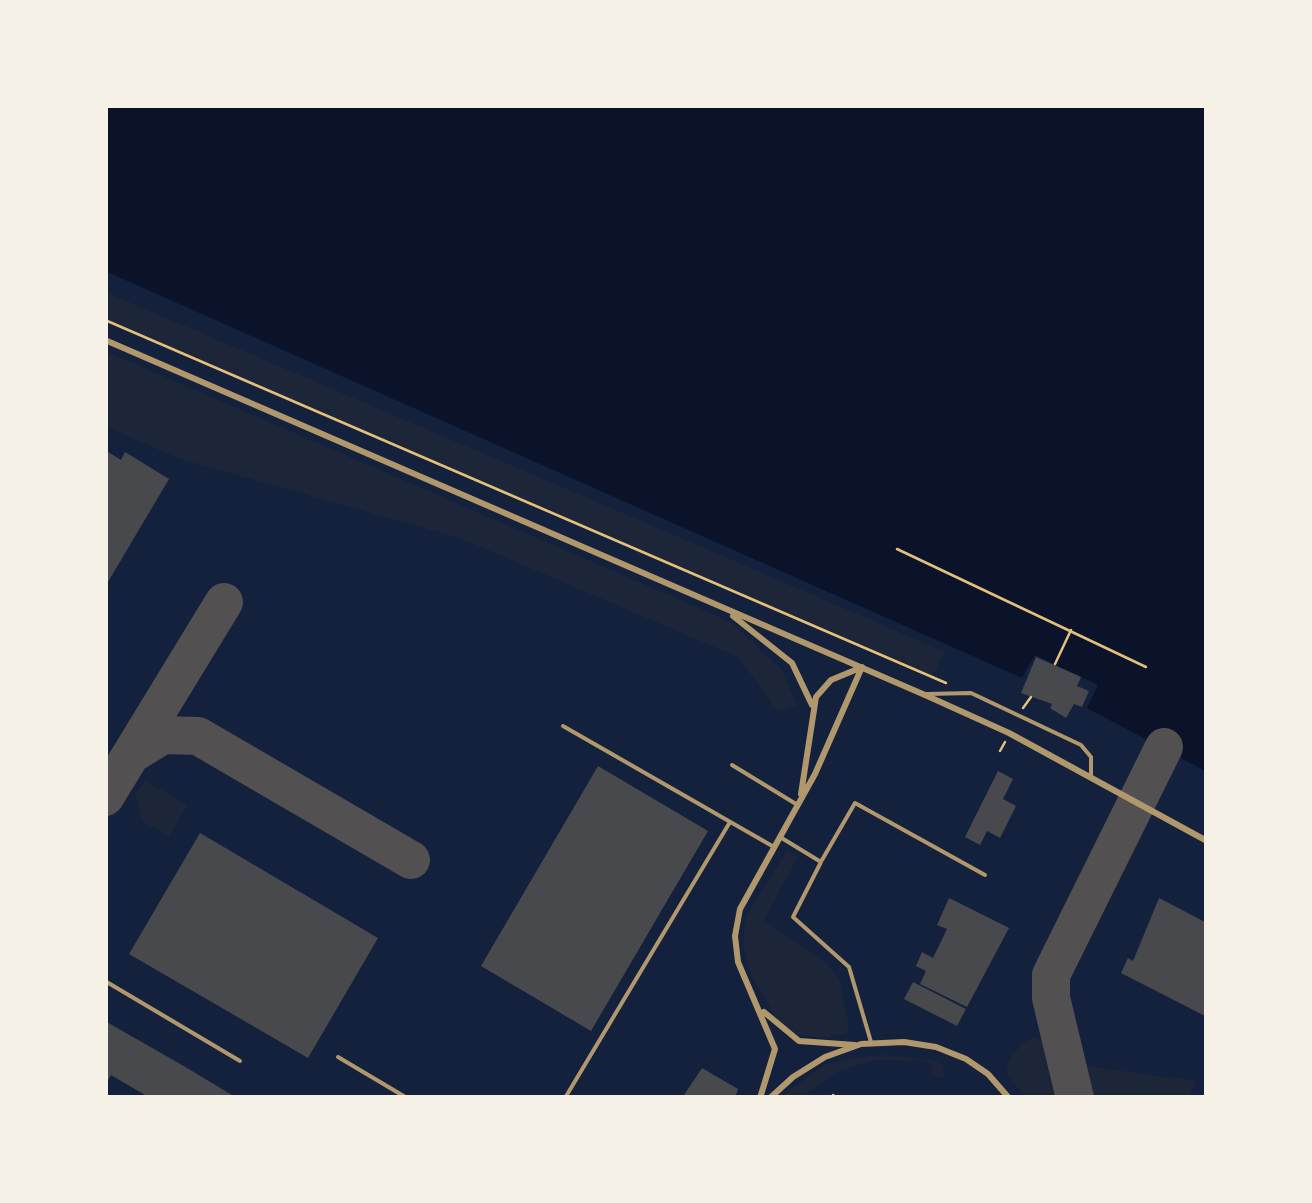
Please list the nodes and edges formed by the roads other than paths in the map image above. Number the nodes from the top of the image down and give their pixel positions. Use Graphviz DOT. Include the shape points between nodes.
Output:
graph roads {
  1 [pos="105,340"];
  2 [pos="719,608"];
  3 [pos="862,667"];
  4 [pos="925,694"];
  5 [pos="813,718"];
  6 [pos="562,726"];
  7 [pos="732,766"];
  8 [pos="1091,776"];
  9 [pos="799,802"];
  10 [pos="730,822"];
  11 [pos="780,838"];
  12 [pos="1207,841"];
  13 [pos="774,848"];
  14 [pos="821,862"];
  15 [pos="985,875"];
  16 [pos="105,980"];
  17 [pos="760,1008"];
  18 [pos="871,1043"];
  19 [pos="861,1044"];
  20 [pos="338,1057"];
  21 [pos="240,1062"];
  22 [pos="407,1098"];
  23 [pos="565,1098"];
  24 [pos="760,1098"];
  25 [pos="770,1098"];
  26 [pos="1009,1098"];
  1 -- 2 [label="street"];
  2 -- 3 [label="street"];
  2 -- 5 [label="street" via="792,663 810,694"];
  3 -- 4 [label="street"];
  3 -- 5 [label="street" via="826,683"];
  3 -- 9 [label="street"];
  4 -- 8 [label="street"];
  4 -- 8 [label="lane" via="971,693 1081,744 1091,757"];
  5 -- 9 [label="street"];
  6 -- 10 [label="lane"];
  7 -- 9 [label="lane"];
  8 -- 12 [label="street"];
  9 -- 11 [label="street"];
  10 -- 13 [label="lane"];
  10 -- 23 [label="lane"];
  11 -- 13 [label="street"];
  11 -- 14 [label="lane"];
  13 -- 17 [label="street" via="746,894 735,936 742,976"];
  14 -- 15 [label="lane" via="855,803"];
  14 -- 18 [label="lane" via="793,917 849,966"];
  16 -- 21 [label="lane"];
  17 -- 19 [label="street" via="799,1042"];
  17 -- 24 [label="street" via="775,1049"];
  18 -- 19 [label="street"];
  18 -- 26 [label="street" via="920,1043 952,1053 988,1074"];
  19 -- 25 [label="street" via="808,1066"];
  20 -- 22 [label="lane"];
}
